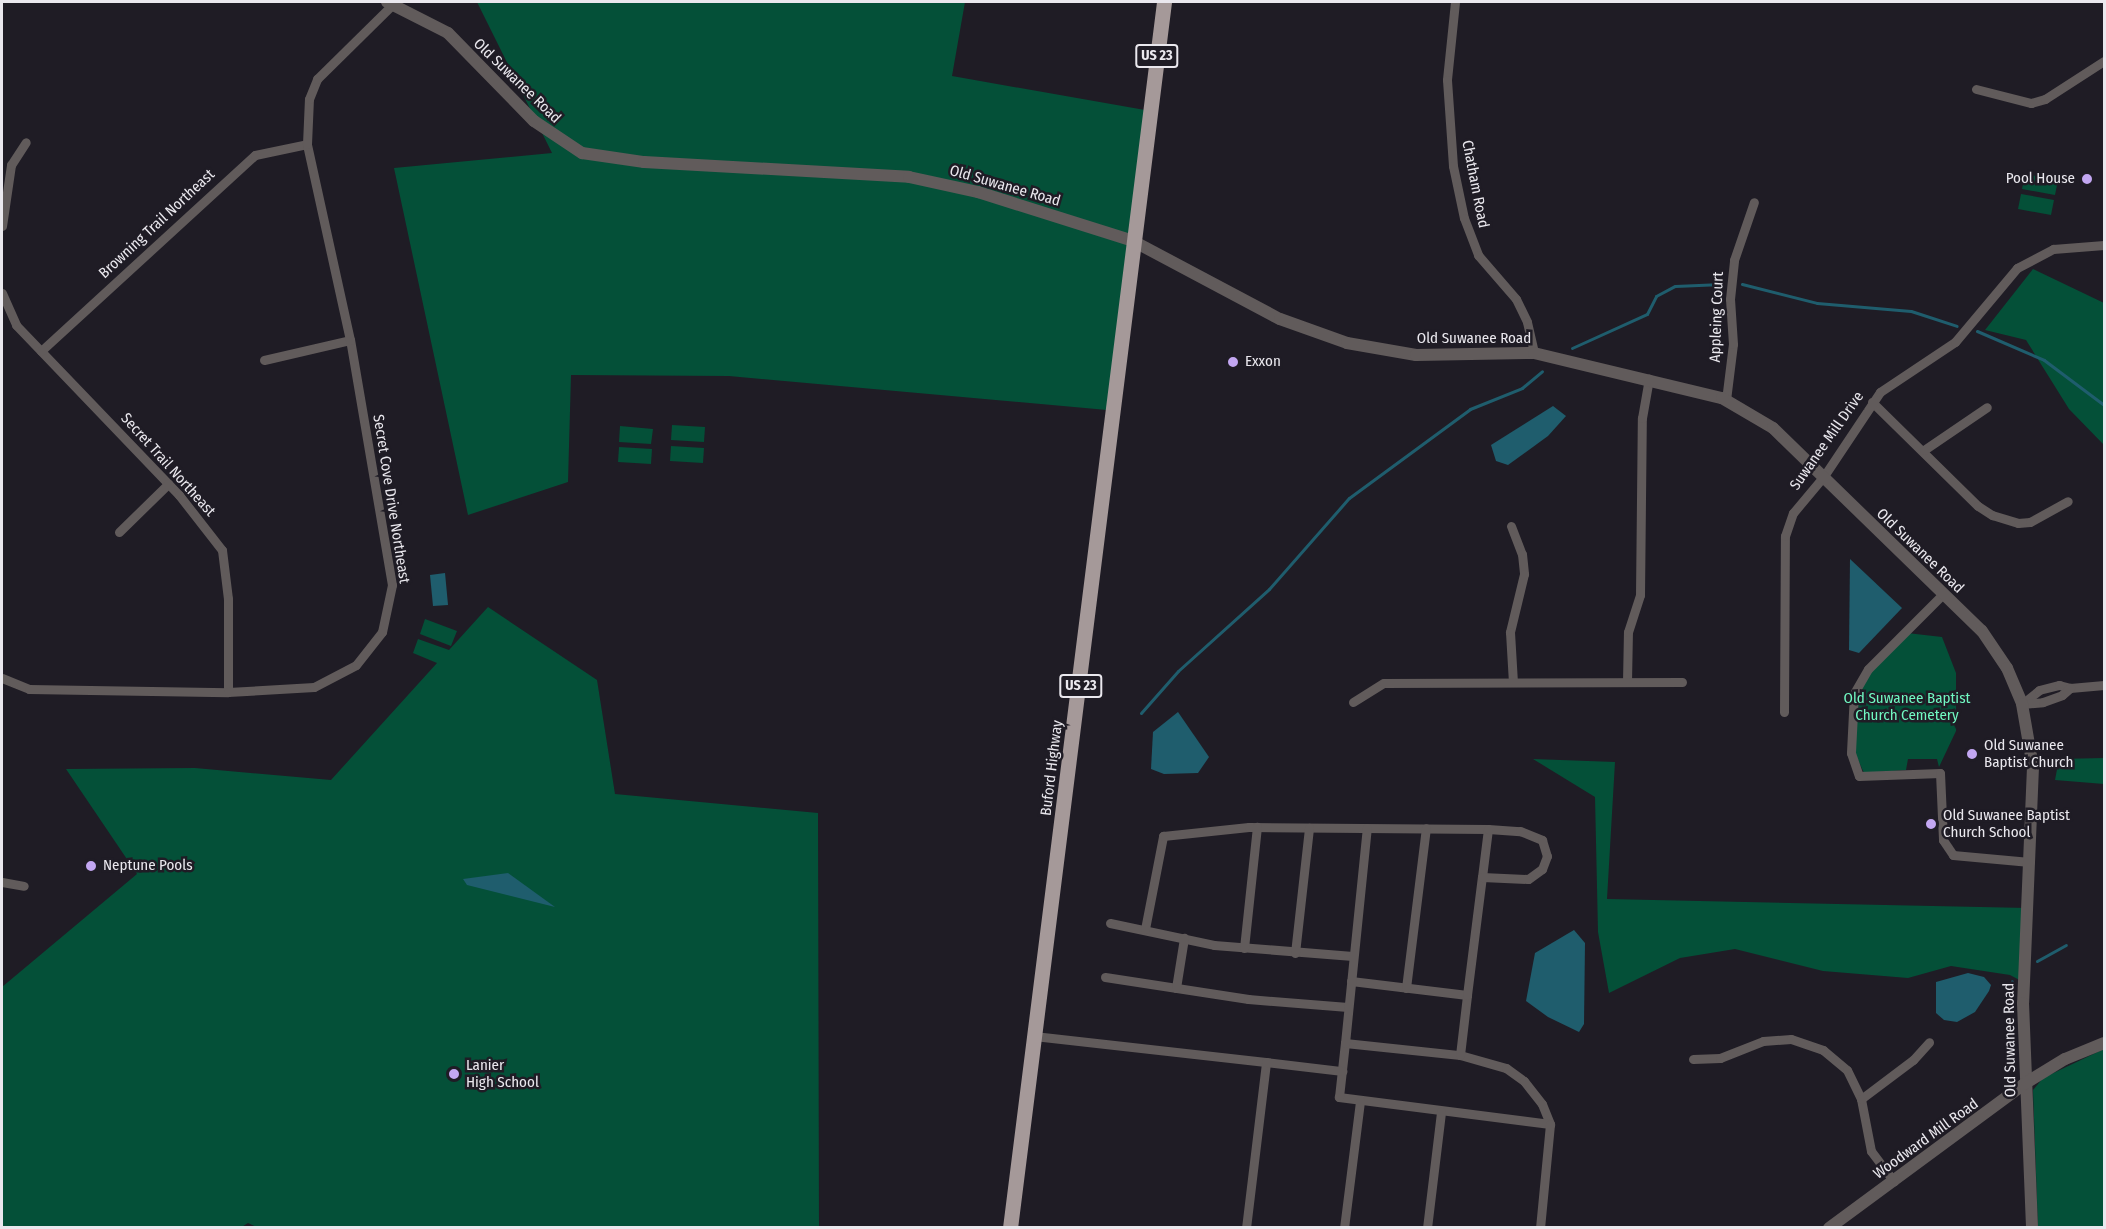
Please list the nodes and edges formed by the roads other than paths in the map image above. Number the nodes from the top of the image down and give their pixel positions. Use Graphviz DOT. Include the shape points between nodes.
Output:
graph roads {
  1 [pos="1164,2"];
  2 [pos="1455,2"];
  3 [pos="392,3"];
  4 [pos="2104,61"];
  5 [pos="1976,88"];
  6 [pos="26,142"];
  7 [pos="307,144"];
  8 [pos="1754,202"];
  9 [pos="2,226"];
  10 [pos="1133,241"];
  11 [pos="2104,245"];
  12 [pos="2,293"];
  13 [pos="350,340"];
  14 [pos="40,351"];
  15 [pos="1534,353"];
  16 [pos="264,360"];
  17 [pos="1649,379"];
  18 [pos="1726,400"];
  19 [pos="1872,402"];
  20 [pos="1987,407"];
  21 [pos="1923,450"];
  22 [pos="1824,476"];
  23 [pos="168,484"];
  24 [pos="2068,501"];
  25 [pos="1511,526"];
  26 [pos="120,532"];
  27 [pos="1943,594"];
  28 [pos="2,678"];
  29 [pos="1513,682"];
  30 [pos="1627,682"];
  31 [pos="1682,682"];
  32 [pos="2104,685"];
  33 [pos="228,692"];
  34 [pos="1353,702"];
  35 [pos="2022,704"];
  36 [pos="1784,712"];
  37 [pos="1257,827"];
  38 [pos="1309,828"];
  39 [pos="1366,828"];
  40 [pos="1426,828"];
  41 [pos="1488,829"];
  42 [pos="2030,862"];
  43 [pos="1482,877"];
  44 [pos="2,882"];
  45 [pos="24,886"];
  46 [pos="1110,923"];
  47 [pos="1145,929"];
  48 [pos="1184,938"];
  49 [pos="1244,948"];
  50 [pos="1294,953"];
  51 [pos="1353,956"];
  52 [pos="1106,976"];
  53 [pos="1351,981"];
  54 [pos="1176,988"];
  55 [pos="1406,988"];
  56 [pos="1467,995"];
  57 [pos="1348,1006"];
  58 [pos="1034,1036"];
  59 [pos="1929,1042"];
  60 [pos="1345,1043"];
  61 [pos="2104,1043"];
  62 [pos="1460,1055"];
  63 [pos="1693,1059"];
  64 [pos="1266,1062"];
  65 [pos="1342,1071"];
  66 [pos="2024,1084"];
  67 [pos="1861,1099"];
  68 [pos="1360,1101"];
  69 [pos="1441,1112"];
  70 [pos="1550,1124"];
  71 [pos="1894,1181"];
  72 [pos="1010,1227"];
  73 [pos="1246,1227"];
  74 [pos="1344,1227"];
  75 [pos="1428,1227"];
  76 [pos="1540,1227"];
  77 [pos="1829,1227"];
  78 [pos="2032,1227"];
  1 -- 10 [label="main road, US 23"];
  2 -- 15 [label="street, Chatham Road" via="1447,80 1453,166 1464,218 1478,255 1516,299 1527,322"];
  3 -- 7 [label="street, Secret Cove Drive Northeast" via="317,79 309,99"];
  3 -- 10 [label="street, Old Suwanee Road" via="448,33 534,121 582,153 644,162 909,177 978,192"];
  4 -- 5 [label="street" via="2045,99 2031,103"];
  6 -- 9 [label="street" via="11,165"];
  7 -- 13 [label="street, Secret Cove Drive Northeast"];
  7 -- 14 [label="street, Browning Trail Northeast" via="255,155"];
  8 -- 18 [label="street, Appleing Court" via="1734,260 1730,299 1733,344"];
  10 -- 15 [label="street, Old Suwanee Road" via="1280,319 1347,343 1416,355"];
  10 -- 58 [label="main road, Buford Highway / US 23" via="1071,768"];
  11 -- 19 [label="street, Suwanee Mill Drive" via="2054,249 2023,263 1954,342 1890,384"];
  12 -- 14 [label="street, Secret Trail Northeast" via="16,325"];
  13 -- 16 [label="street"];
  13 -- 33 [label="street, Secret Cove Drive Northeast" via="392,585 382,632 356,665 314,687"];
  14 -- 23 [label="street, Secret Trail Northeast"];
  15 -- 17 [label="street, Old Suwanee Road"];
  17 -- 18 [label="street, Old Suwanee Road"];
  17 -- 30 [label="street" via="1642,418 1640,595 1628,632"];
  18 -- 22 [label="street, Old Suwanee Road" via="1773,428"];
  19 -- 21 [label="street"];
  19 -- 22 [label="street, Suwanee Mill Drive"];
  20 -- 21 [label="street"];
  21 -- 24 [label="street" via="1978,506 2003,520 2030,522"];
  22 -- 27 [label="street, Old Suwanee Road"];
  22 -- 36 [label="street, Suwanee Mill Drive" via="1793,513 1786,531"];
  23 -- 26 [label="street"];
  23 -- 33 [label="street, Secret Trail Northeast" via="222,550 228,599"];
  25 -- 29 [label="street" via="1522,554 1524,574 1510,632"];
  27 -- 35 [label="street, Old Suwanee Road" via="1993,644"];
  27 -- 42 [label="street" via="1868,669 1854,693 1851,753 1859,776 1940,773 1943,840 1953,855"];
  28 -- 33 [label="street, Secret Cove Drive Northeast" via="29,689"];
  29 -- 30 [label="street"];
  29 -- 34 [label="street" via="1384,683"];
  30 -- 31 [label="street"];
  32 -- 35 [label="street" via="2070,688 2062,695"];
  35 -- 42 [label="street, Old Suwanee Road" via="2033,753"];
  37 -- 38 [label="street"];
  37 -- 47 [label="street" via="1163,836"];
  37 -- 49 [label="street"];
  38 -- 39 [label="street"];
  38 -- 50 [label="street"];
  39 -- 40 [label="street"];
  39 -- 51 [label="street"];
  40 -- 41 [label="street"];
  40 -- 55 [label="street"];
  41 -- 43 [label="street"];
  41 -- 43 [label="street" via="1520,831 1542,840 1548,856 1542,869 1528,879"];
  42 -- 66 [label="street, Old Suwanee Road" via="2023,1003"];
  43 -- 56 [label="street"];
  44 -- 45 [label="street"];
  46 -- 47 [label="street"];
  47 -- 48 [label="street"];
  48 -- 49 [label="street"];
  48 -- 54 [label="street"];
  49 -- 50 [label="street"];
  50 -- 51 [label="street"];
  51 -- 53 [label="street"];
  52 -- 54 [label="street"];
  53 -- 55 [label="street"];
  53 -- 57 [label="street"];
  54 -- 57 [label="street" via="1248,999"];
  55 -- 56 [label="street"];
  56 -- 62 [label="street"];
  57 -- 60 [label="street"];
  58 -- 64 [label="street"];
  58 -- 72 [label="main road, Buford Highway / US 23"];
  59 -- 67 [label="street" via="1913,1060"];
  60 -- 62 [label="street"];
  60 -- 65 [label="street"];
  61 -- 66 [label="street, Woodward Mill Road" via="2065,1059"];
  62 -- 70 [label="street" via="1506,1068 1524,1081 1542,1104"];
  63 -- 67 [label="street" via="1720,1058 1763,1041 1791,1039 1831,1056 1847,1070"];
  64 -- 65 [label="street"];
  64 -- 73 [label="street"];
  65 -- 68 [label="street" via="1340,1097"];
  66 -- 71 [label="street, Woodward Mill Road"];
  66 -- 78 [label="street, Old Suwanee Road"];
  67 -- 71 [label="street" via="1871,1151"];
  68 -- 69 [label="street"];
  68 -- 74 [label="street"];
  69 -- 70 [label="street"];
  69 -- 75 [label="street"];
  70 -- 76 [label="street"];
  71 -- 77 [label="street, Woodward Mill Road"];
}
